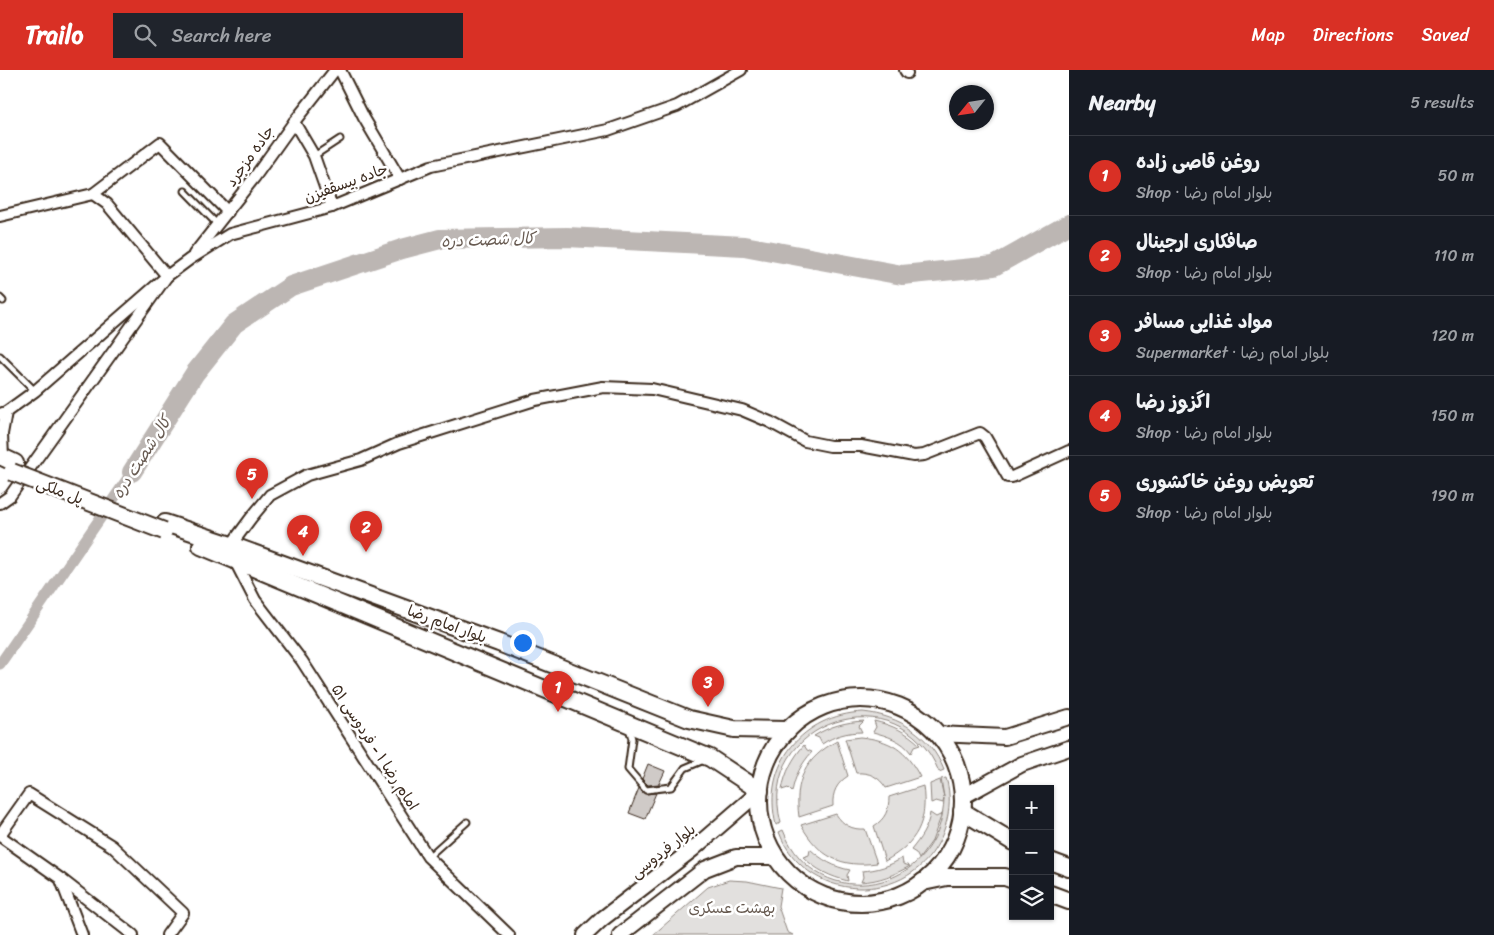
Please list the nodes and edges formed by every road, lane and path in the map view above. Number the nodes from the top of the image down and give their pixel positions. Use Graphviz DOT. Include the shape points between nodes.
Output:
graph roads {
  1 [pos="335,70"];
  2 [pos="340,70"];
  3 [pos="741,70"];
  4 [pos="294,122"];
  5 [pos="340,138"];
  6 [pos="314,156"];
  7 [pos="400,179"];
  8 [pos="185,191"];
  9 [pos="93,194"];
  10 [pos="332,207"];
  11 [pos="228,212"];
  12 [pos="0,216"];
  13 [pos="217,224"];
  14 [pos="190,259"];
  15 [pos="167,276"];
  16 [pos="0,356"];
  17 [pos="35,391"];
  18 [pos="3,413"];
  19 [pos="1069,451"];
  20 [pos="6,463"];
  21 [pos="0,503"];
  22 [pos="164,527"];
  23 [pos="232,552"];
  24 [pos="498,643"];
  25 [pos="490,665"];
  26 [pos="1069,717"];
  27 [pos="628,723"];
  28 [pos="788,730"];
  29 [pos="937,734"];
  30 [pos="1069,748"];
  31 [pos="710,758"];
  32 [pos="760,791"];
  33 [pos="962,804"];
  34 [pos="466,822"];
  35 [pos="0,836"];
  36 [pos="1009,839"];
  37 [pos="776,857"];
  38 [pos="428,858"];
  39 [pos="1054,862"];
  40 [pos="1069,868"];
  41 [pos="1009,878"];
  42 [pos="60,880"];
  43 [pos="923,882"];
  44 [pos="1054,895"];
  45 [pos="1069,901"];
  46 [pos="82,935"];
  47 [pos="133,935"];
  48 [pos="167,935"];
  49 [pos="509,935"];
  50 [pos="586,935"];
  51 [pos="620,935"];
  1 -- 4 [label="street, جاده مزجرد"];
  2 -- 7 [label="street"];
  3 -- 7 [label="street, جاده بیسقفیزن" via="677,106 608,130 431,166"];
  4 -- 6 [label="street"];
  4 -- 11 [label="street, جاده مزجرد"];
  5 -- 6 [label="lane"];
  6 -- 10 [label="street"];
  7 -- 10 [label="street, جاده بیسقفیزن"];
  8 -- 13 [label="lane"];
  9 -- 11 [label="street" via="160,143"];
  9 -- 12 [label="street"];
  9 -- 15 [label="street" via="107,204"];
  10 -- 14 [label="street, جاده بیسقفیزن" via="230,234"];
  11 -- 13 [label="street, جاده مزجرد"];
  13 -- 14 [label="street, جاده مزجرد"];
  14 -- 15 [label="street, جاده بیسقفیزن"];
  15 -- 17 [label="street, جاده بیسقفیزن"];
  15 -- 21 [label="street" via="26,475 10,496"];
  16 -- 17 [label="lane"];
  17 -- 18 [label="street, جاده بیسقفیزن"];
  18 -- 20 [label="street"];
  19 -- 23 [label="street" via="1008,477 980,433 914,456 861,446 830,446 805,441 742,410 652,389 603,388 535,400 399,443 361,460 307,475 270,495 251,518"];
  20 -- 22 [label="main road, پل ملکی, bridge"];
  22 -- 23 [label="main road, بلوار امام رضا"];
  23 -- 24 [label="main road, بلوار امام رضا"];
  23 -- 25 [label="main road, بلوار امام رضا"];
  23 -- 38 [label="street, امام رضا ۱ - فردوسی ۵۱" via="255,600 302,661"];
  24 -- 25 [label="main road"];
  24 -- 28 [label="main road, بلوار امام رضا" via="689,719 734,729"];
  25 -- 27 [label="main road, بلوار امام رضا"];
  26 -- 29 [label="main road" via="1004,737"];
  27 -- 31 [label="main road, بلوار امام رضا"];
  27 -- 31 [label="lane" via="632,739 628,769 646,790 671,787 685,768"];
  28 -- 29 [label="main road" via="822,706 863,699 903,709"];
  28 -- 32 [label="main road" via="772,752"];
  29 -- 33 [label="main road" via="952,757 959,776"];
  30 -- 33 [label="main road" via="1022,764"];
  31 -- 32 [label="main road, بلوار امام رضا"];
  32 -- 37 [label="main road" via="764,832"];
  32 -- 50 [label="main road, بلوار فردوسی"];
  33 -- 36 [label="main road"];
  33 -- 43 [label="main road" via="958,831 950,850"];
  34 -- 38 [label="lane"];
  35 -- 42 [label="street"];
  35 -- 48 [label="street" via="29,794 112,846 183,913"];
  37 -- 43 [label="main road" via="806,886 845,901 886,900"];
  37 -- 51 [label="main road" via="736,857 705,869"];
  38 -- 49 [label="street, امام رضا ۱ - فردوسی ۵۱"];
  39 -- 40 [label="main road"];
  41 -- 43 [label="main road" via="947,877"];
  42 -- 46 [label="street"];
  42 -- 47 [label="street"];
  44 -- 45 [label="main road"];
}
